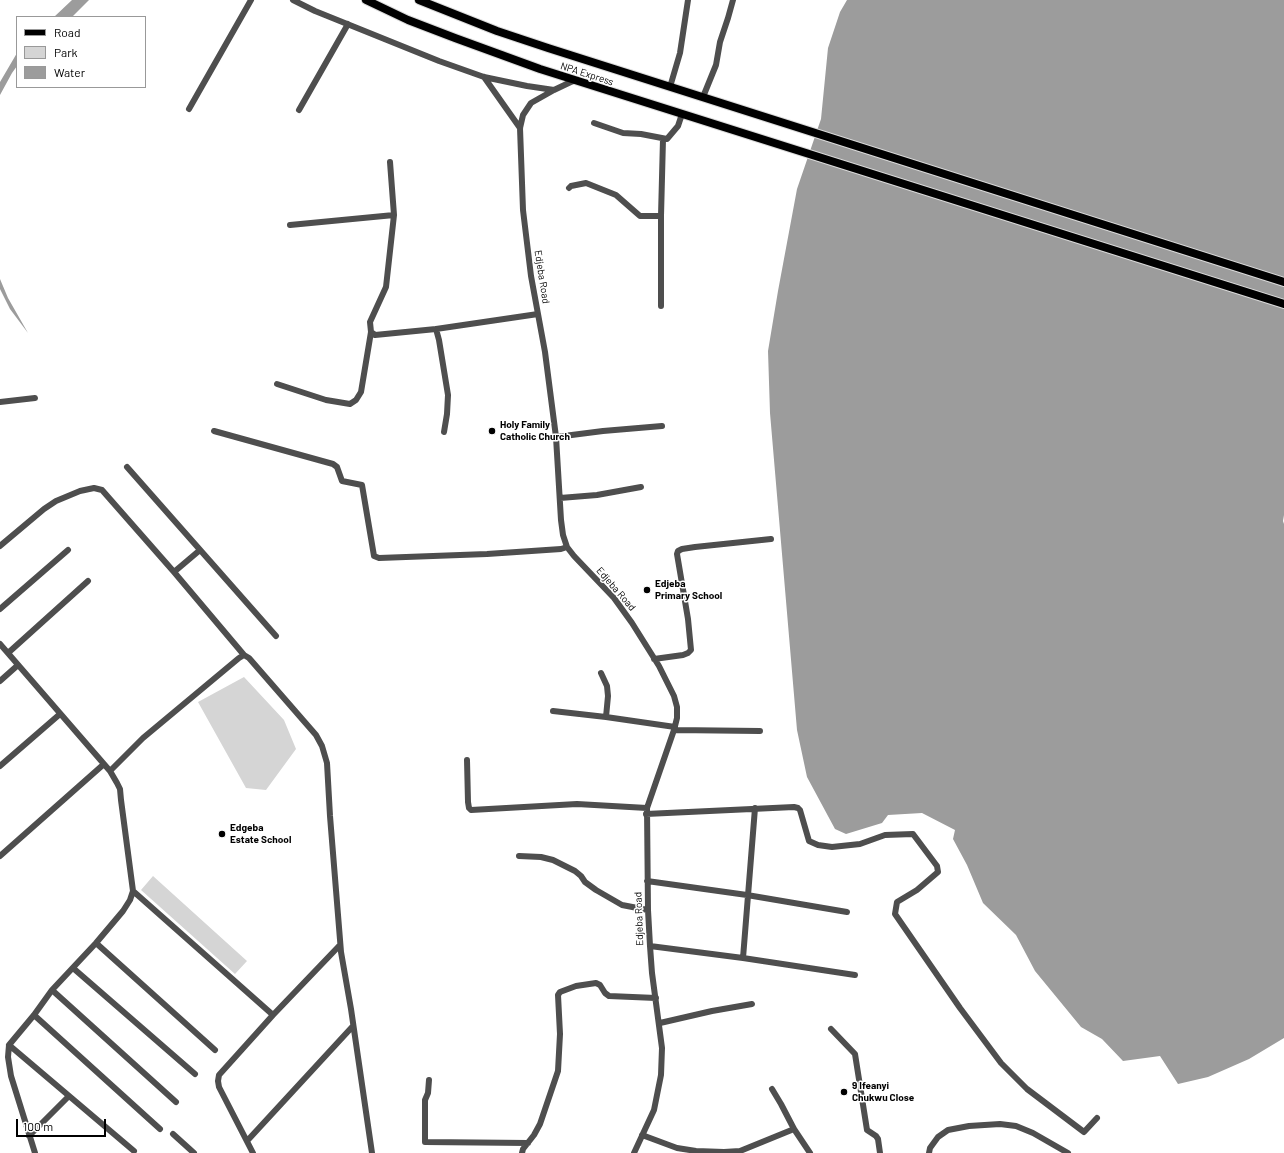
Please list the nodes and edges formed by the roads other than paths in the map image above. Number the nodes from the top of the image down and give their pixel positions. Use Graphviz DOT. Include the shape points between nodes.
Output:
graph roads {
  1 [pos="251,0"];
  2 [pos="293,0"];
  3 [pos="366,0"];
  4 [pos="419,0"];
  5 [pos="688,0"];
  6 [pos="733,0"];
  7 [pos="348,24"];
  8 [pos="484,77"];
  9 [pos="575,80"];
  10 [pos="670,87"];
  11 [pos="554,90"];
  12 [pos="702,97"];
  13 [pos="189,109"];
  14 [pos="298,110"];
  15 [pos="682,114"];
  16 [pos="594,123"];
  17 [pos="520,128"];
  18 [pos="663,139"];
  19 [pos="390,162"];
  20 [pos="569,188"];
  21 [pos="394,215"];
  22 [pos="661,216"];
  23 [pos="290,225"];
  24 [pos="1284,282"];
  25 [pos="1284,304"];
  26 [pos="661,306"];
  27 [pos="538,314"];
  28 [pos="436,329"];
  29 [pos="371,332"];
  30 [pos="277,384"];
  31 [pos="35,398"];
  32 [pos="0,402"];
  33 [pos="662,426"];
  34 [pos="214,431"];
  35 [pos="444,432"];
  36 [pos="556,437"];
  37 [pos="127,468"];
  38 [pos="641,487"];
  39 [pos="560,498"];
  40 [pos="771,540"];
  41 [pos="0,546"];
  42 [pos="567,547"];
  43 [pos="68,550"];
  44 [pos="200,550"];
  45 [pos="174,572"];
  46 [pos="88,581"];
  47 [pos="0,609"];
  48 [pos="276,636"];
  49 [pos="0,644"];
  50 [pos="8,653"];
  51 [pos="244,656"];
  52 [pos="654,658"];
  53 [pos="18,665"];
  54 [pos="600,673"];
  55 [pos="0,681"];
  56 [pos="553,711"];
  57 [pos="60,714"];
  58 [pos="606,717"];
  59 [pos="674,729"];
  60 [pos="760,731"];
  61 [pos="467,760"];
  62 [pos="104,764"];
  63 [pos="0,766"];
  64 [pos="110,771"];
  65 [pos="755,808"];
  66 [pos="646,811"];
  67 [pos="0,856"];
  68 [pos="520,856"];
  69 [pos="647,881"];
  70 [pos="133,891"];
  71 [pos="747,895"];
  72 [pos="648,910"];
  73 [pos="847,912"];
  74 [pos="96,943"];
  75 [pos="340,945"];
  76 [pos="650,946"];
  77 [pos="743,958"];
  78 [pos="73,968"];
  79 [pos="855,975"];
  80 [pos="52,990"];
  81 [pos="656,998"];
  82 [pos="752,1004"];
  83 [pos="34,1015"];
  84 [pos="273,1015"];
  85 [pos="660,1023"];
  86 [pos="353,1026"];
  87 [pos="832,1029"];
  88 [pos="9,1045"];
  89 [pos="215,1050"];
  90 [pos="195,1074"];
  91 [pos="429,1080"];
  92 [pos="772,1090"];
  93 [pos="69,1096"];
  94 [pos="176,1102"];
  95 [pos="1097,1118"];
  96 [pos="160,1129"];
  97 [pos="794,1129"];
  98 [pos="173,1134"];
  99 [pos="642,1135"];
  100 [pos="29,1136"];
  101 [pos="247,1141"];
  102 [pos="528,1143"];
  103 [pos="134,1151"];
  104 [pos="35,1153"];
  105 [pos="194,1153"];
  106 [pos="253,1153"];
  107 [pos="372,1153"];
  108 [pos="522,1153"];
  109 [pos="634,1153"];
  110 [pos="810,1153"];
  111 [pos="880,1153"];
  112 [pos="929,1153"];
  113 [pos="1068,1153"];
  1 -- 13 [label="street"];
  2 -- 7 [label="street"];
  3 -- 9 [label="main road, NPA Express" via="455,38"];
  4 -- 10 [label="main road, NPA Express" via="497,31"];
  5 -- 10 [label="street" via="680,53"];
  6 -- 12 [label="street" via="716,65"];
  7 -- 8 [label="street"];
  7 -- 14 [label="street"];
  8 -- 11 [label="street"];
  8 -- 17 [label="street"];
  9 -- 11 [label="street, Edjeba Road"];
  9 -- 15 [label="main road, NPA Express"];
  10 -- 12 [label="main road, NPA Express"];
  11 -- 17 [label="street, Edjeba Road" via="531,103 523,114"];
  12 -- 24 [label="main road, NPA Express"];
  15 -- 18 [label="street" via="678,126 667,140"];
  15 -- 25 [label="main road, NPA Express"];
  16 -- 18 [label="street" via="623,133"];
  17 -- 27 [label="street, Edjeba Road" via="523,210"];
  18 -- 22 [label="street"];
  19 -- 21 [label="street"];
  20 -- 22 [label="street" via="584,182 616,195 640,216"];
  21 -- 23 [label="street"];
  21 -- 29 [label="street" via="386,287 370,322"];
  22 -- 26 [label="street"];
  27 -- 28 [label="street"];
  27 -- 36 [label="street, Edjeba Road"];
  28 -- 29 [label="street" via="376,335"];
  28 -- 35 [label="street" via="448,394"];
  29 -- 30 [label="street" via="361,392 350,404 326,400"];
  31 -- 32 [label="street"];
  33 -- 36 [label="street"];
  34 -- 42 [label="street" via="333,464 337,467 342,481 362,485 374,556 378,558 487,554"];
  36 -- 39 [label="street, Edjeba Road"];
  37 -- 44 [label="street"];
  38 -- 39 [label="street" via="597,495"];
  39 -- 42 [label="street, Edjeba Road" via="563,535"];
  40 -- 52 [label="street" via="678,551 691,650 683,655"];
  41 -- 45 [label="street" via="56,501 94,488 102,490"];
  42 -- 52 [label="street, Edjeba Road" via="614,598"];
  43 -- 47 [label="street"];
  44 -- 45 [label="street"];
  44 -- 48 [label="street"];
  45 -- 51 [label="street"];
  46 -- 50 [label="street"];
  49 -- 50 [label="street"];
  50 -- 53 [label="street"];
  51 -- 64 [label="street" via="144,738"];
  51 -- 75 [label="street" via="249,658 307,723 322,746 327,763"];
  52 -- 59 [label="street, Edjeba Road" via="674,696 677,718"];
  53 -- 55 [label="street"];
  53 -- 57 [label="street"];
  54 -- 58 [label="street" via="608,696"];
  56 -- 58 [label="street"];
  57 -- 62 [label="street"];
  57 -- 63 [label="street"];
  58 -- 59 [label="street"];
  59 -- 60 [label="street"];
  59 -- 66 [label="street, Edjeba Road"];
  61 -- 66 [label="street" via="468,802 471,810 577,804"];
  62 -- 64 [label="street"];
  62 -- 67 [label="street"];
  64 -- 70 [label="street" via="120,789"];
  65 -- 66 [label="street"];
  65 -- 71 [label="street"];
  65 -- 95 [label="street" via="798,808 809,841 818,846 860,844 885,835 913,834 937,866 938,872 896,902 895,914 898,919 1001,1063 1027,1089 1084,1132"];
  66 -- 69 [label="street, Edjeba Road"];
  68 -- 72 [label="street" via="553,860 574,871 596,890 622,905"];
  69 -- 71 [label="street"];
  69 -- 72 [label="street, Edjeba Road"];
  70 -- 74 [label="street" via="123,911"];
  70 -- 84 [label="street"];
  71 -- 73 [label="street"];
  71 -- 77 [label="street"];
  72 -- 76 [label="street, Edjeba Road"];
  74 -- 78 [label="street"];
  74 -- 89 [label="street"];
  75 -- 84 [label="street"];
  75 -- 86 [label="street"];
  76 -- 77 [label="street"];
  76 -- 81 [label="street, Edjeba Road"];
  77 -- 79 [label="street"];
  78 -- 80 [label="street"];
  78 -- 90 [label="street"];
  80 -- 83 [label="street"];
  80 -- 94 [label="street"];
  81 -- 85 [label="street, Edjeba Road"];
  81 -- 102 [label="street" via="609,996 596,983 560,992 558,1071 540,1124"];
  82 -- 85 [label="street"];
  83 -- 88 [label="street"];
  83 -- 96 [label="street"];
  84 -- 101 [label="street" via="219,1075 219,1087"];
  85 -- 99 [label="street, Edjeba Road" via="661,1075 654,1110"];
  86 -- 101 [label="street"];
  86 -- 107 [label="street"];
  87 -- 111 [label="street" via="855,1054 867,1130 878,1139"];
  88 -- 93 [label="street"];
  88 -- 100 [label="street" via="11,1076"];
  91 -- 102 [label="street" via="425,1100 425,1142"];
  92 -- 97 [label="street"];
  93 -- 100 [label="street"];
  93 -- 103 [label="street"];
  97 -- 99 [label="street" via="740,1151 724,1152 696,1152"];
  97 -- 110 [label="street"];
  98 -- 105 [label="street"];
  99 -- 109 [label="street, Edjeba Road"];
  100 -- 104 [label="street"];
  101 -- 106 [label="street"];
  102 -- 108 [label="street"];
  112 -- 113 [label="street" via="938,1137 948,1130 1000,1124 1016,1126 1033,1133"];
}
